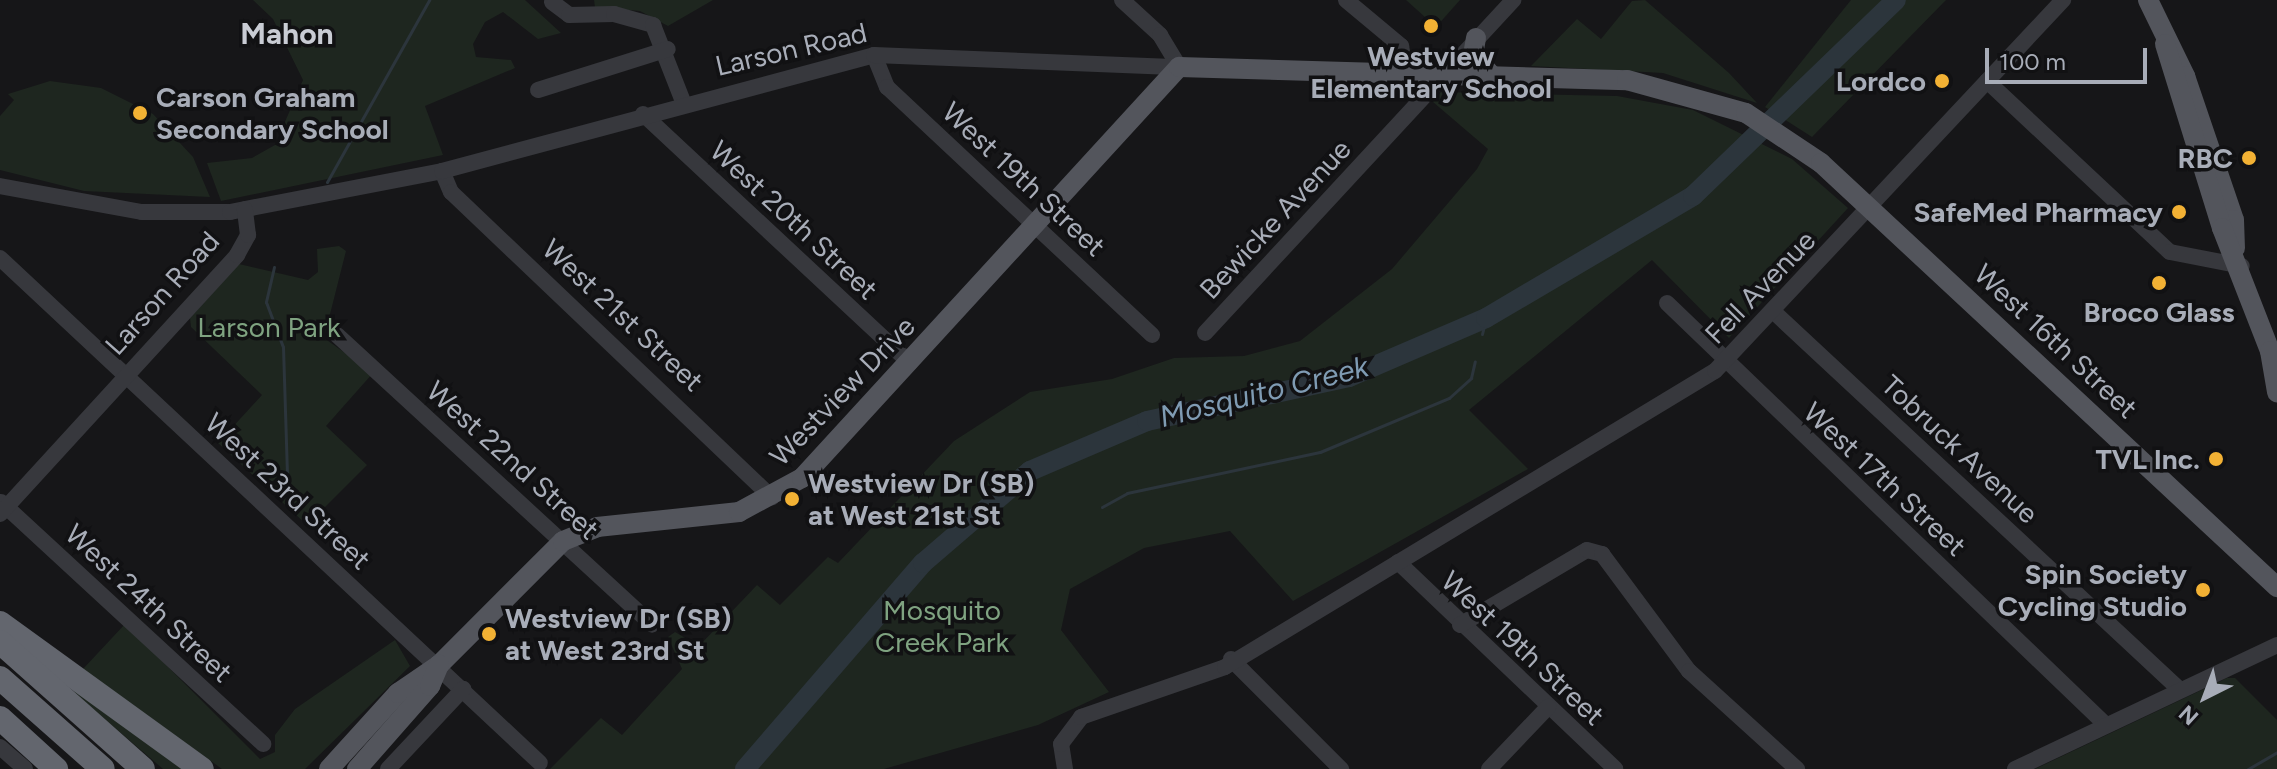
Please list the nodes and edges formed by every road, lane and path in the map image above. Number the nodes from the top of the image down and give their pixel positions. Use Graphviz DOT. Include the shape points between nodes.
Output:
graph roads {
  1 [pos="1122,0"];
  2 [pos="1346,0"];
  3 [pos="1513,0"];
  4 [pos="2063,0"];
  5 [pos="2148,0"];
  6 [pos="552,2"];
  7 [pos="1476,38"];
  8 [pos="2165,44"];
  9 [pos="668,49"];
  10 [pos="874,55"];
  11 [pos="1179,67"];
  12 [pos="1397,74"];
  13 [pos="1439,76"];
  14 [pos="1493,77"];
  15 [pos="1987,81"];
  16 [pos="538,90"];
  17 [pos="684,104"];
  18 [pos="643,114"];
  19 [pos="442,171"];
  20 [pos="0,186"];
  21 [pos="1871,207"];
  22 [pos="245,209"];
  23 [pos="1037,226"];
  24 [pos="2222,228"];
  25 [pos="2205,257"];
  26 [pos="2238,257"];
  27 [pos="0,258"];
  28 [pos="1667,303"];
  29 [pos="1774,312"];
  30 [pos="1205,333"];
  31 [pos="337,335"];
  32 [pos="1152,335"];
  33 [pos="2275,353"];
  34 [pos="1725,362"];
  35 [pos="910,363"];
  36 [pos="125,376"];
  37 [pos="2277,392"];
  38 [pos="772,498"];
  39 [pos="2,507"];
  40 [pos="563,541"];
  41 [pos="1398,562"];
  42 [pos="2276,584"];
  43 [pos="0,623"];
  44 [pos="652,625"];
  45 [pos="1460,625"];
  46 [pos="0,642"];
  47 [pos="2277,645"];
  48 [pos="1231,659"];
  49 [pos="439,665"];
  50 [pos="0,678"];
  51 [pos="463,689"];
  52 [pos="2180,690"];
  53 [pos="1548,707"];
  54 [pos="0,718"];
  55 [pos="2106,725"];
  56 [pos="263,744"];
  57 [pos="0,747"];
  58 [pos="1063,761"];
  59 [pos="540,763"];
  60 [pos="25,769"];
  61 [pos="56,769"];
  62 [pos="103,769"];
  63 [pos="143,769"];
  64 [pos="202,769"];
  65 [pos="329,769"];
  66 [pos="357,769"];
  67 [pos="388,769"];
  68 [pos="1078,769"];
  69 [pos="1341,769"];
  70 [pos="1489,769"];
  71 [pos="1615,769"];
  72 [pos="1797,769"];
  73 [pos="2015,769"];
  1 -- 11 [label="street" via="1160,35"];
  2 -- 12 [label="street" via="1406,55"];
  3 -- 7 [label="street, Bewicke Avenue"];
  4 -- 15 [label="street, Fell Avenue"];
  5 -- 8 [label="main road"];
  6 -- 9 [label="street" via="569,15 642,18"];
  7 -- 13 [label="street, Bewicke Avenue"];
  7 -- 14 [label="main road" via="1473,55"];
  8 -- 24 [label="main road"];
  8 -- 26 [label="main road" via="2185,76 2211,150"];
  9 -- 16 [label="street"];
  9 -- 17 [label="street"];
  10 -- 11 [label="street, Larson Road"];
  10 -- 17 [label="street, Larson Road"];
  10 -- 23 [label="street, West 19th Street" via="887,87"];
  11 -- 12 [label="main road, Larson Road"];
  11 -- 23 [label="main road, Westview Drive"];
  12 -- 13 [label="main road, Larson Road"];
  13 -- 14 [label="main road, Larson Road"];
  13 -- 30 [label="street, Bewicke Avenue"];
  14 -- 21 [label="main road, Larson Road" via="1653,84 1757,119 1787,136"];
  15 -- 21 [label="street, Fell Avenue"];
  15 -- 25 [label="street" via="2170,252"];
  17 -- 18 [label="street, Larson Road"];
  18 -- 19 [label="street, Larson Road"];
  18 -- 35 [label="street, West 20th Street"];
  19 -- 22 [label="street, Larson Road"];
  19 -- 38 [label="street, West 21st Street" via="451,192"];
  20 -- 22 [label="street" via="142,212"];
  21 -- 29 [label="street, Fell Avenue"];
  21 -- 42 [label="main road, West 16th Street"];
  22 -- 36 [label="street, Larson Road" via="248,235 237,255"];
  23 -- 32 [label="street, West 19th Street"];
  23 -- 35 [label="main road, Westview Drive"];
  24 -- 25 [label="street"];
  24 -- 26 [label="main road"];
  25 -- 26 [label="street"];
  26 -- 33 [label="main road"];
  27 -- 36 [label="street, West 23rd Street"];
  28 -- 34 [label="street, West 17th Street"];
  29 -- 34 [label="street, Fell Avenue"];
  29 -- 52 [label="street, Tobruck Avenue"];
  31 -- 40 [label="street, West 22nd Street"];
  33 -- 37 [label="main road"];
  34 -- 41 [label="street, Fell Avenue"];
  34 -- 55 [label="street, West 17th Street"];
  35 -- 38 [label="main road, Westview Drive" via="816,466"];
  36 -- 39 [label="street, Larson Road"];
  36 -- 49 [label="street, West 23rd Street"];
  38 -- 40 [label="main road, Westview Drive" via="739,512 597,527"];
  39 -- 56 [label="street, West 24th Street"];
  40 -- 44 [label="street, West 22nd Street"];
  40 -- 49 [label="main road, Westview Drive"];
  41 -- 45 [label="street, West 19th Street"];
  41 -- 48 [label="street, Fell Avenue"];
  43 -- 64 [label="highway"];
  45 -- 53 [label="street, West 19th Street"];
  45 -- 72 [label="street" via="1587,550 1602,554 1689,671"];
  46 -- 63 [label="highway"];
  47 -- 52 [label="street"];
  48 -- 58 [label="street, Fell Avenue" via="1081,717 1065,732"];
  48 -- 69 [label="street"];
  49 -- 51 [label="street, West 23rd Street"];
  49 -- 65 [label="main road, Westview Drive" via="398,693"];
  49 -- 66 [label="main road, Westview Drive" via="430,686"];
  50 -- 62 [label="highway"];
  51 -- 59 [label="street, West 23rd Street"];
  51 -- 67 [label="street"];
  52 -- 55 [label="street"];
  53 -- 70 [label="street"];
  53 -- 71 [label="street, West 19th Street"];
  54 -- 61 [label="highway"];
  55 -- 73 [label="street"];
  57 -- 60 [label="street"];
  58 -- 68 [label="street"];
}
